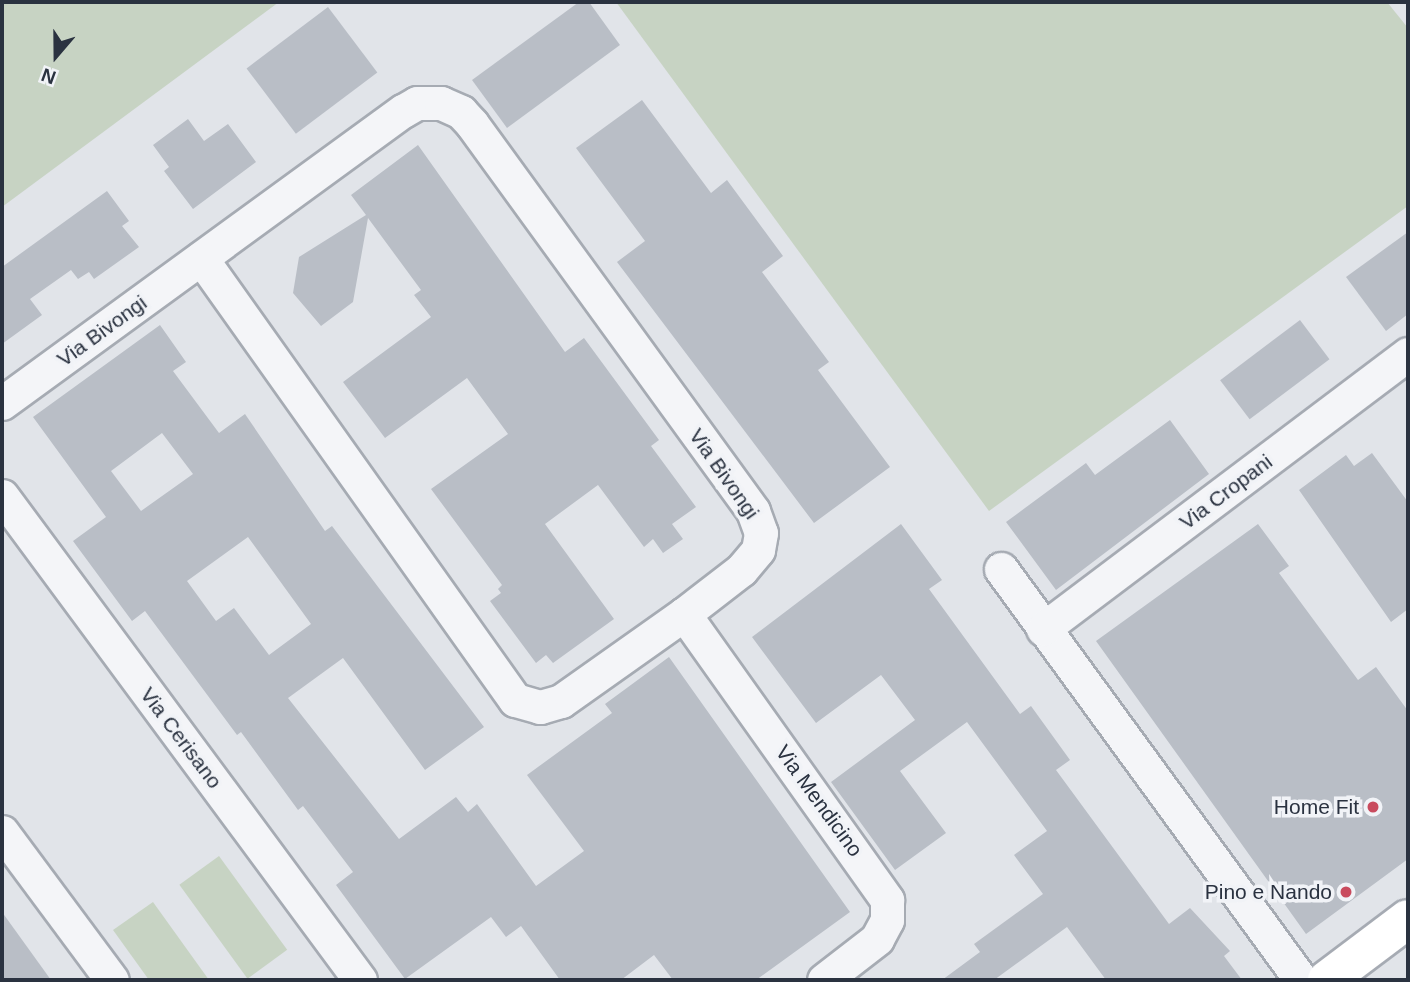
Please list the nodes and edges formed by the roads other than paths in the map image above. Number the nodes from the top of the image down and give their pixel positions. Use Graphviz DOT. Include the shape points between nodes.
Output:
graph roads {
  1 [pos="201,258"];
  2 [pos="1408,355"];
  3 [pos="2,403"];
  4 [pos="2,496"];
  5 [pos="1001,569"];
  6 [pos="684,614"];
  7 [pos="1043,629"];
  8 [pos="2,832"];
  9 [pos="1408,919"];
  10 [pos="112,980"];
  11 [pos="360,980"];
  12 [pos="824,980"];
  13 [pos="1301,980"];
  14 [pos="1327,980"];
  1 -- 3 [label="street, Via Bivongi"];
  1 -- 6 [label="street, Via Bivongi" via="515,699 540,707 554,705"];
  1 -- 6 [label="street, Via Bivongi" via="410,107 441,103 461,112 757,517 761,543 754,558"];
  2 -- 7 [label="street, Via Cropani"];
  4 -- 11 [label="street, Via Cerisano"];
  5 -- 7 [label="street"];
  6 -- 12 [label="street, Via Mendicino" via="887,900 887,920 877,939"];
  7 -- 13 [label="street"];
  8 -- 10 [label="street"];
  9 -- 14 [label="street"];
}
